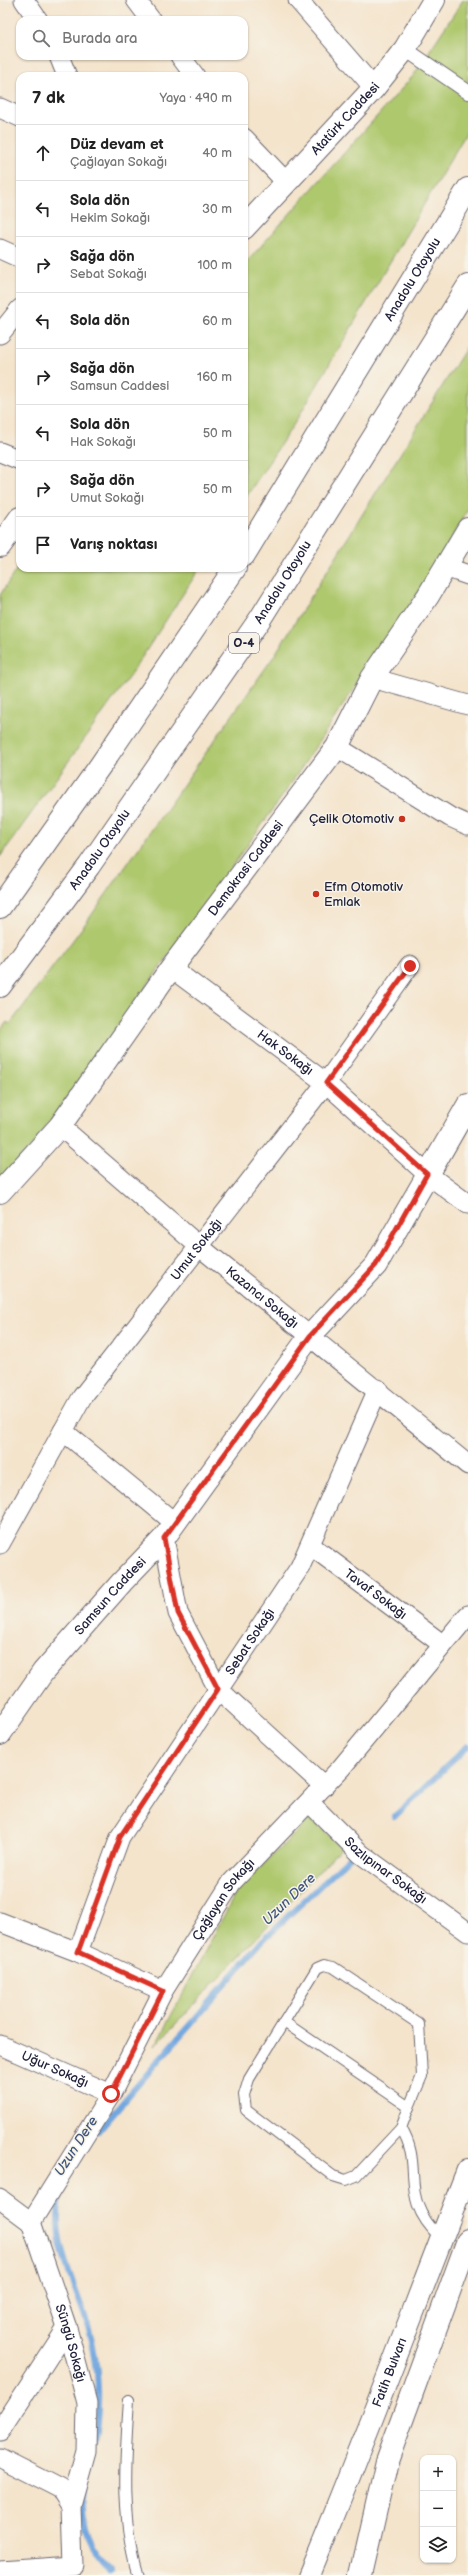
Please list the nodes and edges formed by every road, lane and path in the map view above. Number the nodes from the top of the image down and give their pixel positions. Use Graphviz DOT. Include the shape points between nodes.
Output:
graph roads {
  1 [pos="24,0"];
  2 [pos="136,0"];
  3 [pos="298,0"];
  4 [pos="434,0"];
  5 [pos="35,16"];
  6 [pos="149,16"];
  7 [pos="405,49"];
  8 [pos="61,60"];
  9 [pos="183,60"];
  10 [pos="65,72"];
  11 [pos="192,72"];
  12 [pos="374,88"];
  13 [pos="468,92"];
  14 [pos="0,108"];
  15 [pos="16,116"];
  16 [pos="248,142"];
  17 [pos="286,182"];
  18 [pos="468,189"];
  19 [pos="248,224"];
  20 [pos="0,249"];
  21 [pos="16,256"];
  22 [pos="468,286"];
  23 [pos="16,313"];
  24 [pos="2,328"];
  25 [pos="0,452"];
  26 [pos="16,458"];
  27 [pos="16,524"];
  28 [pos="468,529"];
  29 [pos="0,546"];
  30 [pos="248,548"];
  31 [pos="445,567"];
  32 [pos="232,572"];
  33 [pos="468,575"];
  34 [pos="372,678"];
  35 [pos="468,705"];
  36 [pos="337,747"];
  37 [pos="468,825"];
  38 [pos="0,907"];
  39 [pos="410,966"];
  40 [pos="171,968"];
  41 [pos="0,986"];
  42 [pos="326,1083"];
  43 [pos="468,1105"];
  44 [pos="60,1126"];
  45 [pos="427,1174"];
  46 [pos="0,1192"];
  47 [pos="468,1204"];
  48 [pos="200,1247"];
  49 [pos="310,1336"];
  50 [pos="378,1389"];
  51 [pos="63,1431"];
  52 [pos="468,1465"];
  53 [pos="170,1531"];
  54 [pos="0,1544"];
  55 [pos="310,1545"];
  56 [pos="468,1615"];
  57 [pos="442,1644"];
  58 [pos="218,1689"];
  59 [pos="0,1734"];
  60 [pos="324,1786"];
  61 [pos="309,1802"];
  62 [pos="0,1922"];
  63 [pos="468,1932"];
  64 [pos="78,1952"];
  65 [pos="163,1991"];
  66 [pos="284,2022"];
  67 [pos="2,2050"];
  68 [pos="111,2094"];
  69 [pos="409,2107"];
  70 [pos="401,2128"];
  71 [pos="468,2170"];
  72 [pos="0,2199"];
  73 [pos="31,2222"];
  74 [pos="441,2238"];
  75 [pos="468,2240"];
  76 [pos="66,2328"];
  77 [pos="129,2400"];
  78 [pos="0,2431"];
  79 [pos="0,2458"];
  80 [pos="71,2506"];
  81 [pos="0,2571"];
  82 [pos="138,2575"];
  83 [pos="309,2575"];
  84 [pos="361,2575"];
  1 -- 5 [label="street"];
  2 -- 6 [label="street"];
  3 -- 12 [label="street"];
  4 -- 7 [label="main road, Atatürk Caddesi"];
  7 -- 12 [label="main road, Atatürk Caddesi"];
  7 -- 13 [label="street"];
  8 -- 10 [label="street"];
  9 -- 11 [label="street"];
  12 -- 17 [label="main road, Atatürk Caddesi"];
  14 -- 15 [label="street"];
  16 -- 17 [label="street"];
  17 -- 19 [label="main road, Atatürk Caddesi"];
  18 -- 30 [label="main road, Anadolu Otoyolu"];
  20 -- 21 [label="street"];
  22 -- 41 [label="main road, Anadolu Otoyolu / O-4" via="260,619 103,847"];
  23 -- 24 [label="street"];
  25 -- 26 [label="street"];
  27 -- 29 [label="main road"];
  28 -- 31 [label="main road, Demokrasi Caddesi"];
  31 -- 33 [label="street"];
  31 -- 34 [label="main road, Demokrasi Caddesi"];
  32 -- 38 [label="main road"];
  34 -- 35 [label="street"];
  34 -- 36 [label="main road, Demokrasi Caddesi"];
  36 -- 37 [label="street" via="450,817"];
  36 -- 40 [label="main road, Demokrasi Caddesi"];
  39 -- 42 [label="street, Umut Sokağı"];
  40 -- 42 [label="street, Hak Sokağı"];
  40 -- 44 [label="main road, Demokrasi Caddesi"];
  42 -- 45 [label="street, Hak Sokağı"];
  42 -- 48 [label="street, Umut Sokağı"];
  43 -- 45 [label="main road, Samsun Caddesi"];
  44 -- 46 [label="main road, Demokrasi Caddesi"];
  44 -- 48 [label="street, Kazancı Sokağı"];
  45 -- 47 [label="street, Hak Sokağı"];
  45 -- 49 [label="main road, Samsun Caddesi" via="376,1265"];
  48 -- 49 [label="street, Kazancı Sokağı"];
  48 -- 51 [label="street, Umut Sokağı" via="82,1397"];
  49 -- 50 [label="street, Kazancı Sokağı"];
  49 -- 53 [label="main road, Samsun Caddesi"];
  50 -- 52 [label="street, Kazancı Sokağı"];
  50 -- 55 [label="street, Sebat Sokağı"];
  51 -- 53 [label="street"];
  51 -- 54 [label="street, Umut Sokağı"];
  53 -- 58 [label="street" via="178,1613"];
  53 -- 59 [label="main road, Samsun Caddesi" via="43,1672"];
  55 -- 57 [label="street, Tavaf Sokağı"];
  55 -- 58 [label="street, Sebat Sokağı" via="300,1567"];
  56 -- 57 [label="street, Çağlayan Sokağı"];
  57 -- 60 [label="street, Çağlayan Sokağı"];
  58 -- 60 [label="street"];
  58 -- 64 [label="street, Sebat Sokağı" via="120,1837"];
  60 -- 61 [label="street, Çağlayan Sokağı"];
  61 -- 63 [label="street, Sazlıpınar Sokağı" via="360,1854"];
  61 -- 65 [label="street, Çağlayan Sokağı" via="232,1882"];
  62 -- 64 [label="street"];
  64 -- 65 [label="street"];
  65 -- 68 [label="street, Çağlayan Sokağı"];
  66 -- 69 [label="lane"];
  66 -- 69 [label="lane" via="317,1968 324,1965 333,1967 419,2024 422,2076"];
  66 -- 70 [label="lane" via="248,2079 244,2096 246,2110 333,2176 346,2180 356,2176"];
  67 -- 68 [label="street, Uğur Sokağı"];
  68 -- 73 [label="street, Çağlayan Sokağı"];
  69 -- 70 [label="lane"];
  70 -- 74 [label="lane" via="409,2141 416,2203 422,2216"];
  71 -- 74 [label="main road, Fatih Bulvarı"];
  72 -- 73 [label="street"];
  73 -- 76 [label="street, Süngü Sokağı"];
  74 -- 83 [label="main road, Fatih Bulvarı" via="384,2383 345,2492"];
  75 -- 84 [label="main road, Fatih Bulvarı" via="387,2461"];
  76 -- 78 [label="street"];
  76 -- 80 [label="street, Süngü Sokağı" via="87,2403 86,2451"];
  77 -- 82 [label="lane" via="124,2506"];
  79 -- 80 [label="street" via="61,2489"];
  80 -- 81 [label="street" via="73,2566"];
}
